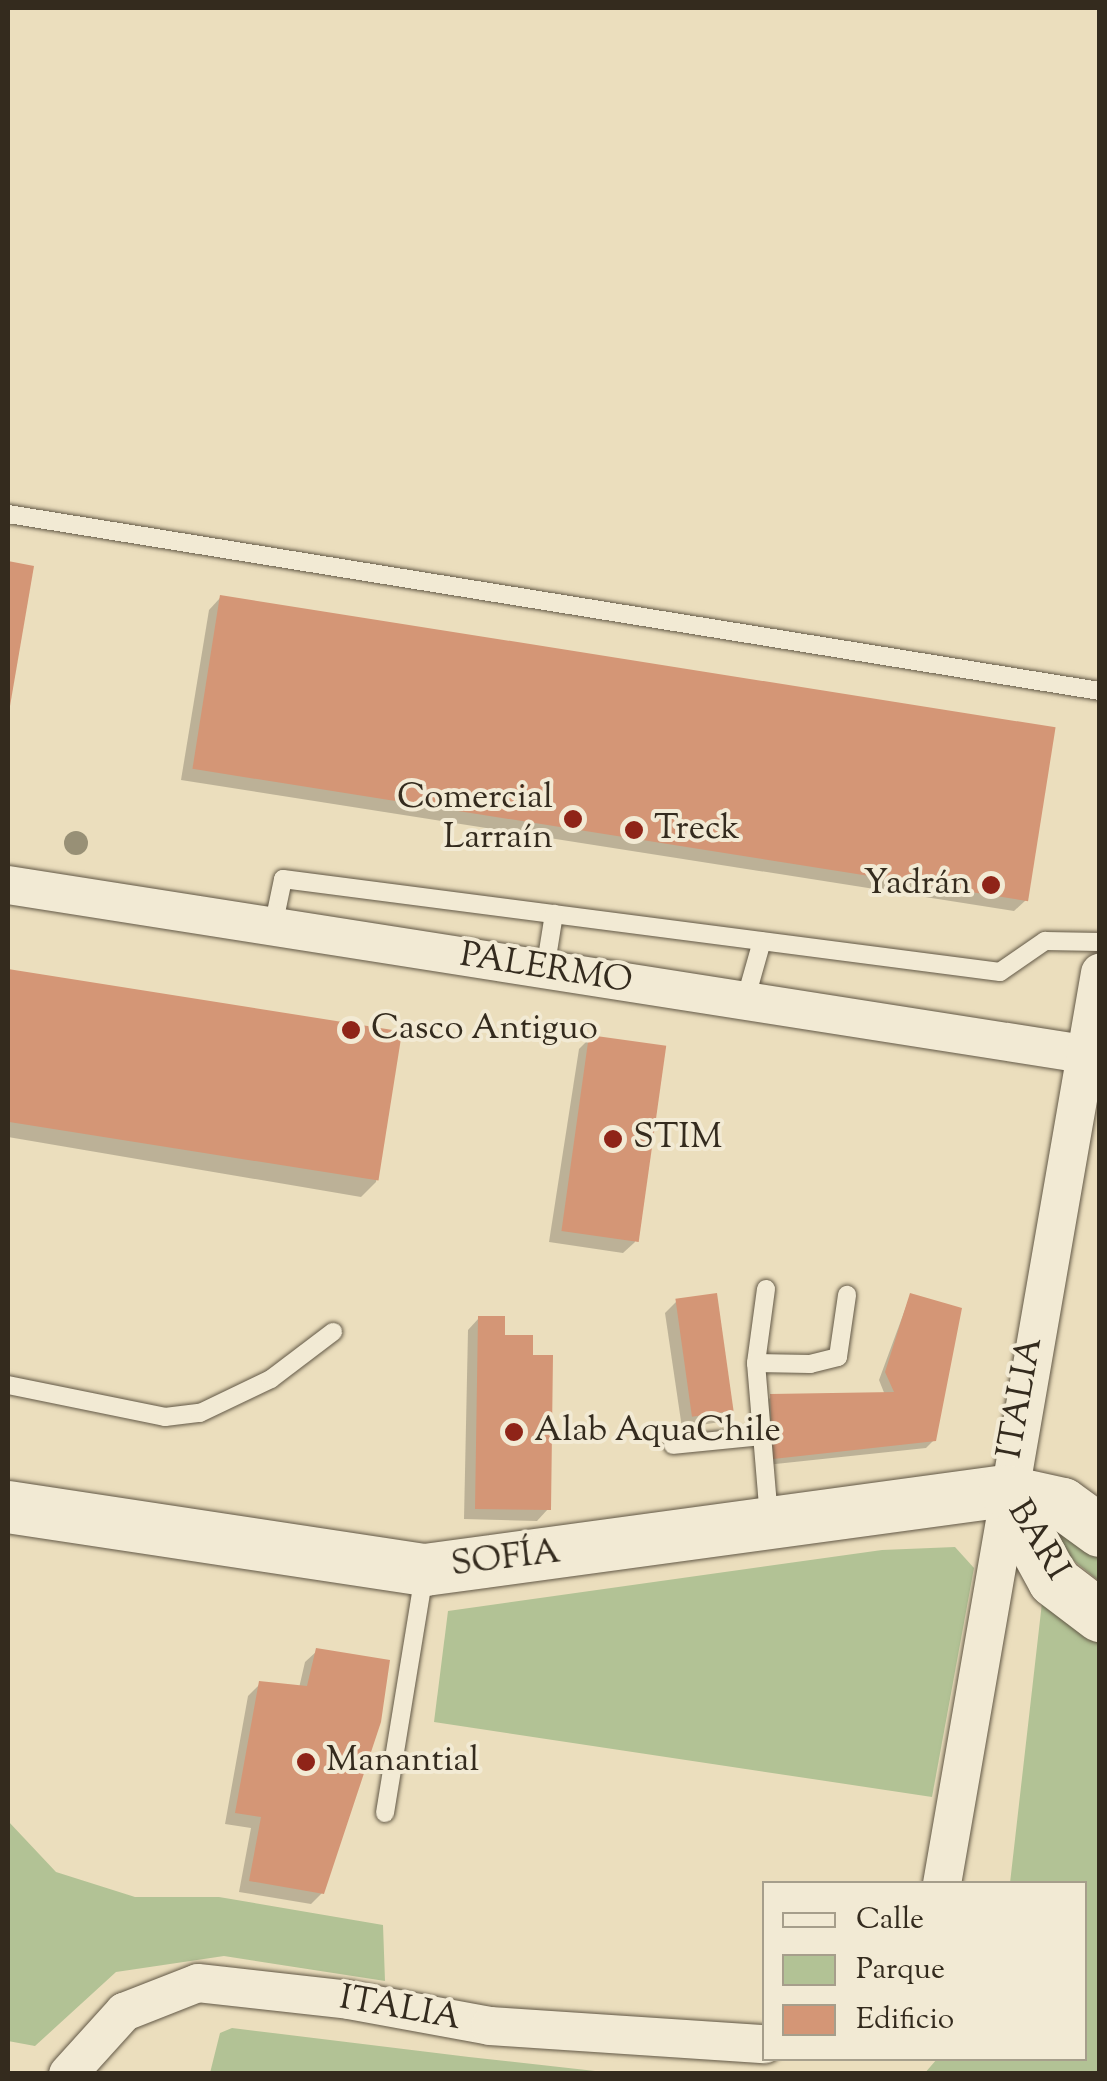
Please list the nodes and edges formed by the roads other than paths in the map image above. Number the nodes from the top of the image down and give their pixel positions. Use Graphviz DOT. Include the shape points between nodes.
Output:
graph roads {
  1 [pos="8,514"];
  2 [pos="1100,691"];
  3 [pos="8,885"];
  4 [pos="554,914"];
  5 [pos="273,927"];
  6 [pos="762,941"];
  7 [pos="1100,942"];
  8 [pos="546,970"];
  9 [pos="1100,973"];
  10 [pos="745,1001"];
  11 [pos="1092,1055"];
  12 [pos="766,1290"];
  13 [pos="847,1295"];
  14 [pos="334,1332"];
  15 [pos="756,1363"];
  16 [pos="8,1385"];
  17 [pos="761,1436"];
  18 [pos="674,1444"];
  19 [pos="1005,1491"];
  20 [pos="8,1507"];
  21 [pos="770,1528"];
  22 [pos="1100,1531"];
  23 [pos="425,1570"];
  24 [pos="1100,1616"];
  25 [pos="385,1813"];
  26 [pos="942,1881"];
  27 [pos="762,2044"];
  28 [pos="68,2074"];
  1 -- 2 [label="lane"];
  3 -- 5 [label="street, PALERMO"];
  4 -- 5 [label="lane" via="283,879"];
  4 -- 6 [label="lane"];
  4 -- 8 [label="lane"];
  5 -- 8 [label="street, PALERMO"];
  6 -- 7 [label="lane" via="1000,972 1045,942"];
  6 -- 10 [label="lane"];
  8 -- 10 [label="street, PALERMO"];
  9 -- 11 [label="street, ITALIA"];
  10 -- 11 [label="street, PALERMO"];
  11 -- 19 [label="street, ITALIA"];
  12 -- 15 [label="lane"];
  13 -- 15 [label="lane" via="838,1358"];
  14 -- 16 [label="lane" via="234,1401 200,1412 165,1417"];
  15 -- 17 [label="lane"];
  17 -- 18 [label="lane"];
  17 -- 21 [label="lane"];
  19 -- 21 [label="street, SOFÍA"];
  19 -- 22 [label="street, BARI" via="1062,1504"];
  19 -- 24 [label="street, BARI" via="1054,1581"];
  19 -- 26 [label="street, ITALIA"];
  20 -- 23 [label="street, SOFÍA"];
  21 -- 23 [label="street, SOFÍA"];
  23 -- 25 [label="lane"];
  27 -- 28 [label="street, ITALIA" via="490,2026 349,2000 198,1984 124,2012"];
}
